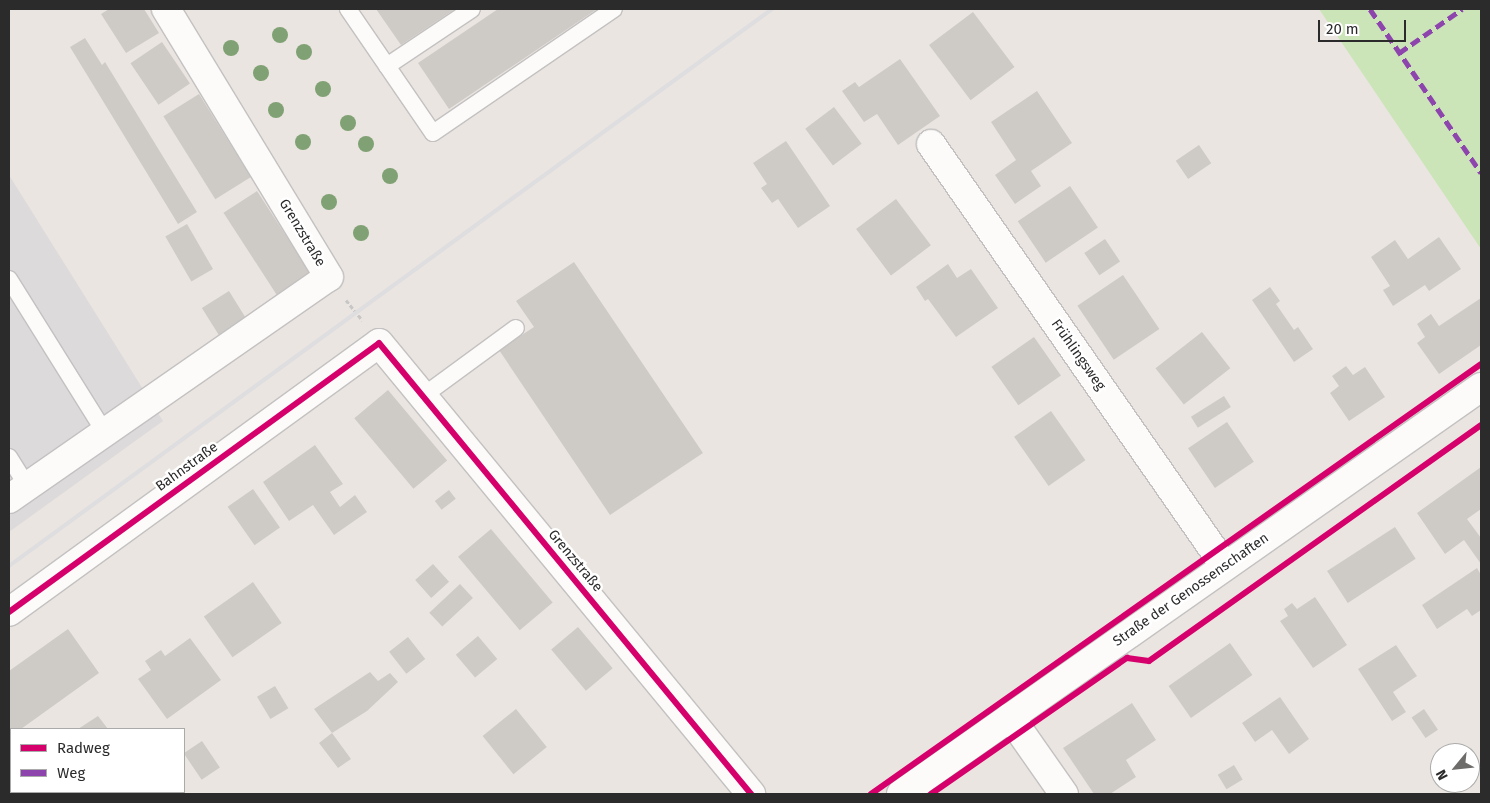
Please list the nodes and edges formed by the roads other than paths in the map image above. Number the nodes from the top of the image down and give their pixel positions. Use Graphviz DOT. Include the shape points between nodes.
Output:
graph roads {
  1 [pos="348,9"];
  2 [pos="472,9"];
  3 [pos="614,9"];
  4 [pos="169,10"];
  5 [pos="387,66"];
  6 [pos="931,144"];
  7 [pos="9,279"];
  8 [pos="516,328"];
  9 [pos="379,343"];
  10 [pos="1481,386"];
  11 [pos="423,396"];
  12 [pos="106,434"];
  13 [pos="9,458"];
  14 [pos="18,493"];
  15 [pos="1225,566"];
  16 [pos="9,612"];
  17 [pos="1010,717"];
  18 [pos="751,794"];
  19 [pos="901,794"];
  20 [pos="1064,794"];
  1 -- 5 [label="lane"];
  2 -- 5 [label="lane"];
  3 -- 5 [label="lane" via="434,133"];
  4 -- 12 [label="street, Grenzstraße" via="329,277"];
  6 -- 15 [label="street, Frühlingsweg"];
  7 -- 12 [label="lane"];
  8 -- 11 [label="lane"];
  9 -- 11 [label="street, Grenzstraße"];
  9 -- 16 [label="street, Bahnstraße"];
  10 -- 15 [label="street, Straße der Genossenschaften"];
  11 -- 18 [label="street, Grenzstraße"];
  12 -- 14 [label="street, Grenzstraße"];
  13 -- 14 [label="lane"];
  15 -- 17 [label="street, Straße der Genossenschaften"];
  17 -- 19 [label="street, Straße der Genossenschaften"];
  17 -- 20 [label="street"];
}
